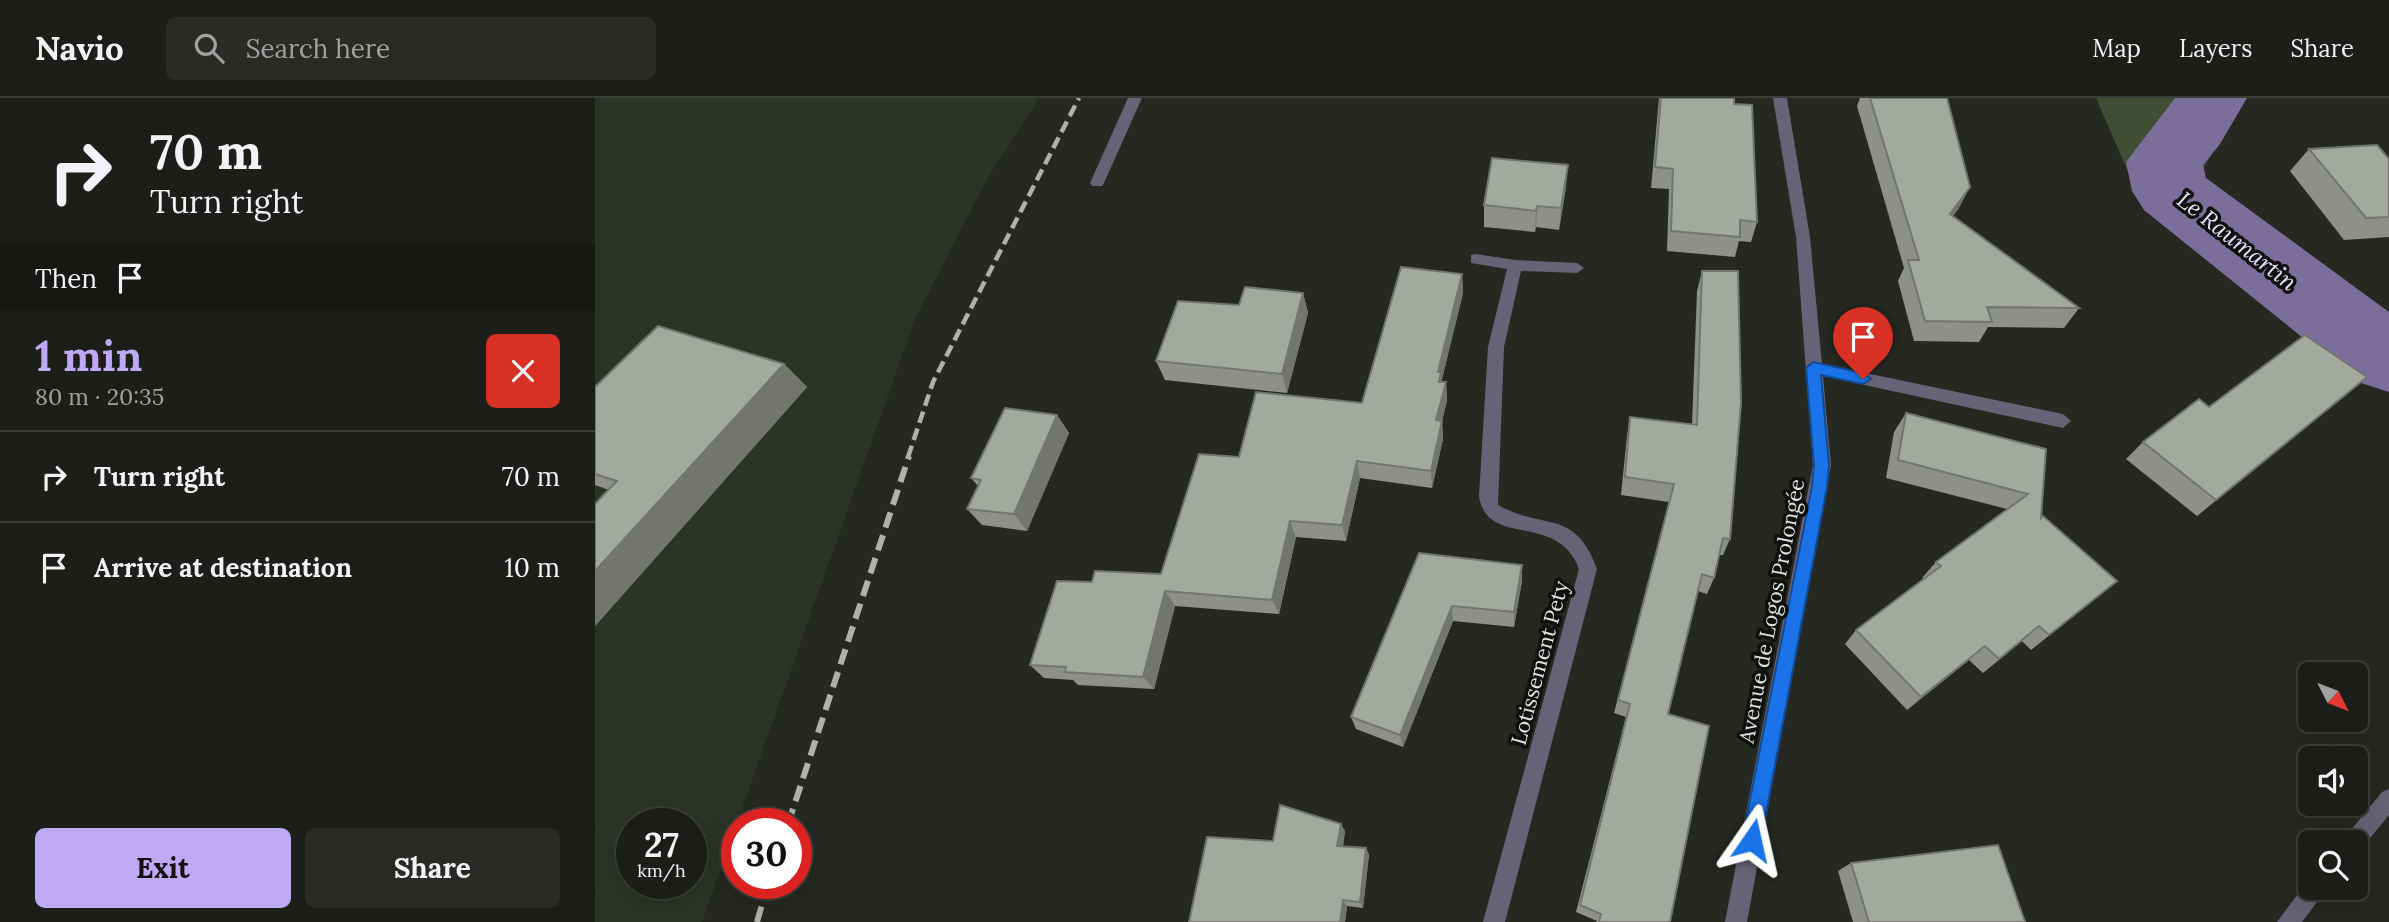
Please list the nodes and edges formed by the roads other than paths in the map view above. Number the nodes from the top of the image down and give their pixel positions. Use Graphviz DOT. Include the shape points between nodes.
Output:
graph roads {
  1 [pos="1135,98"];
  2 [pos="1780,98"];
  3 [pos="1097,183"];
  4 [pos="1476,259"];
  5 [pos="1515,264"];
  6 [pos="1577,268"];
  7 [pos="1813,368"];
  8 [pos="2063,421"];
  9 [pos="2389,799"];
  10 [pos="2364,830"];
  11 [pos="2306,900"];
  12 [pos="1494,922"];
  13 [pos="1736,922"];
  14 [pos="2288,922"];
  1 -- 3 [label="street"];
  2 -- 7 [label="street, Avenue de Logos Prolongée" via="1803,237"];
  4 -- 5 [label="street"];
  5 -- 6 [label="street"];
  5 -- 12 [label="street, Lotissement Pety" via="1496,347 1490,509 1504,519 1568,534 1584,548 1588,569"];
  7 -- 8 [label="street"];
  7 -- 13 [label="street, Avenue de Logos Prolongée" via="1822,465 1819,487"];
  9 -- 10 [label="street"];
  11 -- 14 [label="street"];
}
